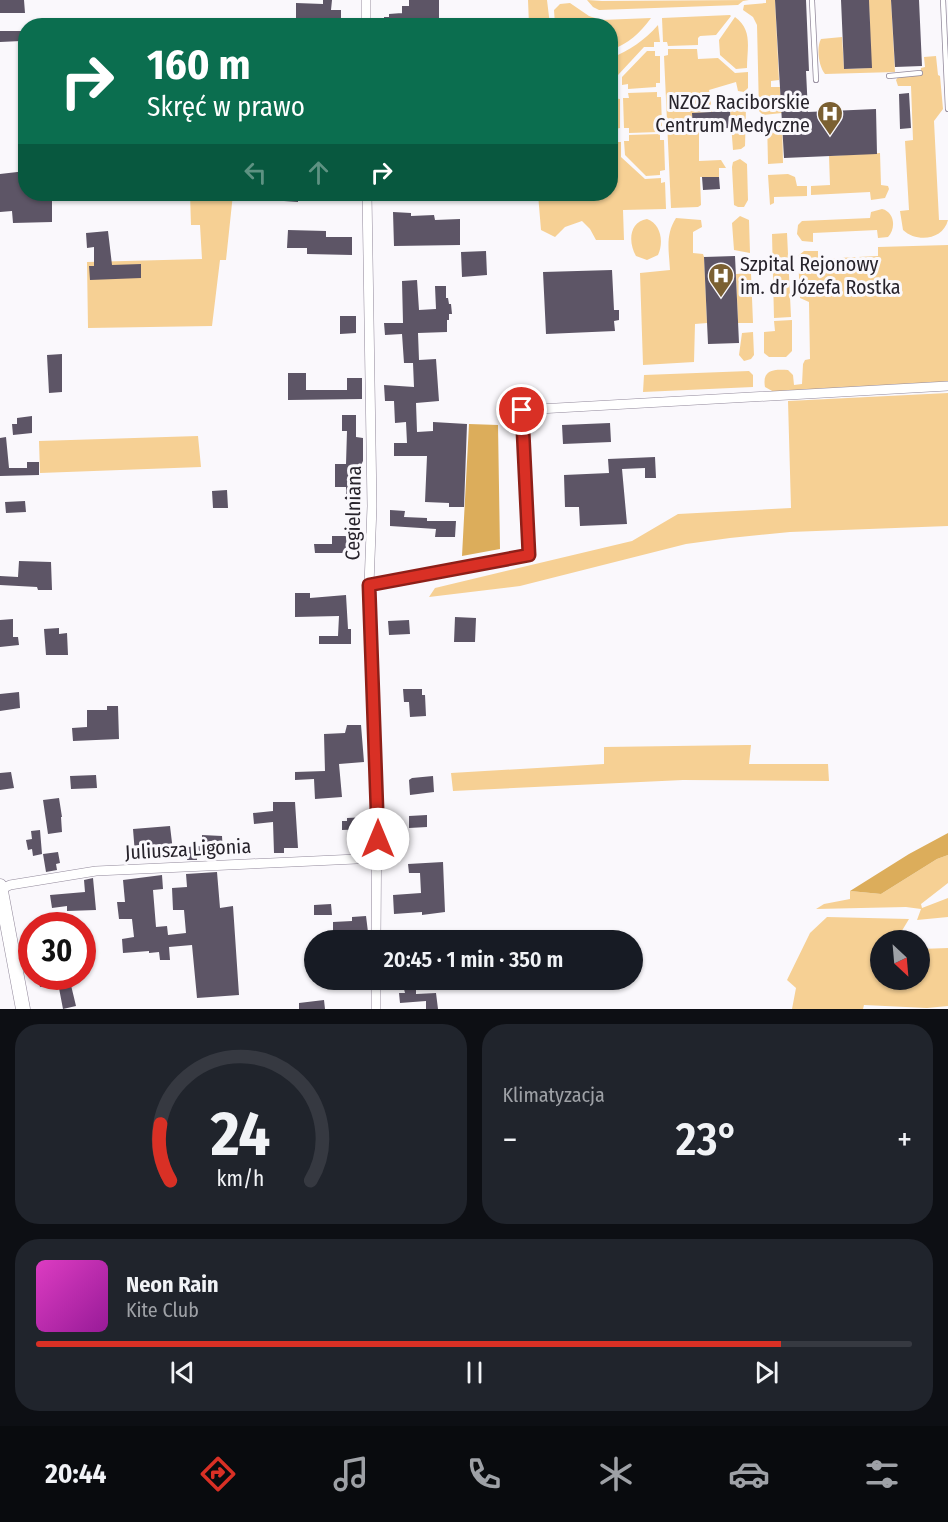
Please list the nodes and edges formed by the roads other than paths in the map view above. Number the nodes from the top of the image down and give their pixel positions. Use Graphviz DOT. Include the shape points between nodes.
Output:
graph roads {
  1 [pos="366,0"];
  2 [pos="943,0"];
  3 [pos="812,1"];
  4 [pos="366,18"];
  5 [pos="920,73"];
  6 [pos="889,76"];
  7 [pos="816,80"];
  8 [pos="948,109"];
  9 [pos="367,201"];
  10 [pos="948,386"];
  11 [pos="369,585"];
  12 [pos="378,858"];
  13 [pos="0,888"];
  14 [pos="376,930"];
  15 [pos="376,990"];
  16 [pos="22,1009"];
  17 [pos="376,1009"];
  1 -- 4 [label="street"];
  2 -- 8 [label="lane"];
  3 -- 7 [label="lane"];
  5 -- 6 [label="lane"];
  9 -- 11 [label="street, Cegielniana" via="372,483"];
  10 -- 11 [label="street" via="522,410 529,555"];
  11 -- 12 [label="street, Cegielniana"];
  12 -- 13 [label="street, Juliusza Ligonia" via="96,872"];
  12 -- 14 [label="street, Cegielniana"];
  13 -- 16 [label="main road"];
  15 -- 17 [label="street"];
}
